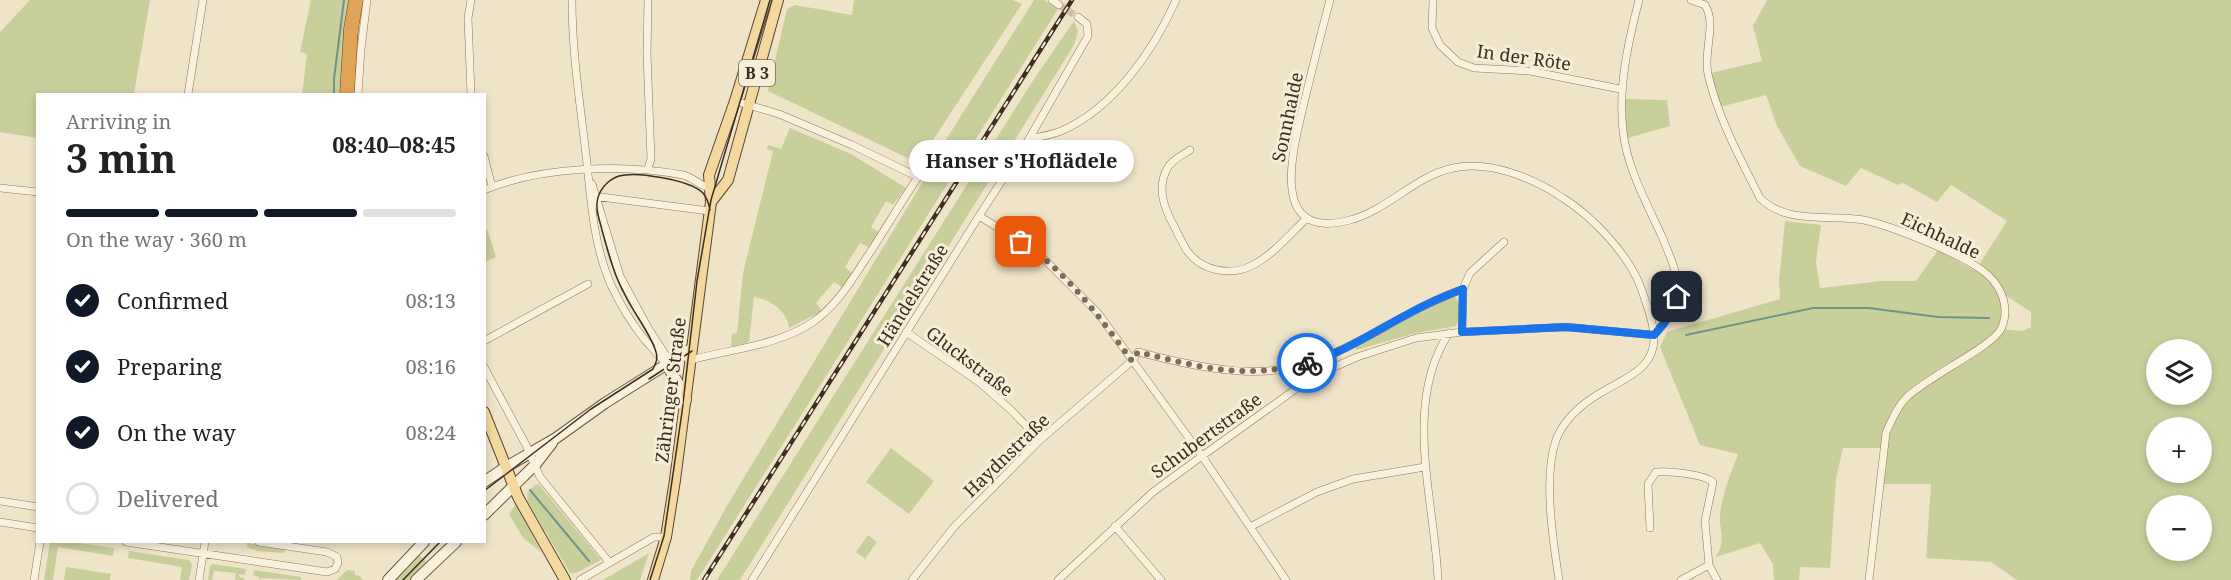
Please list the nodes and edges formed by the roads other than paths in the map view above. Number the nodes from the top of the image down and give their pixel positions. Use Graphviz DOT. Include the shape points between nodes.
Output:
graph roads {
  1 [pos="203,0"];
  2 [pos="356,0"];
  3 [pos="368,0"];
  4 [pos="471,0"];
  5 [pos="572,0"];
  6 [pos="648,0"];
  7 [pos="766,0"];
  8 [pos="778,0"];
  9 [pos="1052,0"];
  10 [pos="1176,0"];
  11 [pos="1330,0"];
  12 [pos="1433,0"];
  13 [pos="1639,0"];
  14 [pos="1691,0"];
  15 [pos="1707,3"];
  16 [pos="1059,5"];
  17 [pos="1078,17"];
  18 [pos="1620,89"];
  19 [pos="188,93"];
  20 [pos="347,93"];
  21 [pos="358,93"];
  22 [pos="471,93"];
  23 [pos="735,101"];
  24 [pos="748,106"];
  25 [pos="1029,139"];
  26 [pos="1190,150"];
  27 [pos="486,164"];
  28 [pos="648,168"];
  29 [pos="587,170"];
  30 [pos="492,187"];
  31 [pos="0,188"];
  32 [pos="710,188"];
  33 [pos="486,189"];
  34 [pos="722,190"];
  35 [pos="36,192"];
  36 [pos="593,196"];
  37 [pos="710,207"];
  38 [pos="979,216"];
  39 [pos="1307,218"];
  40 [pos="1504,242"];
  41 [pos="608,276"];
  42 [pos="600,280"];
  43 [pos="588,284"];
  44 [pos="1463,289"];
  45 [pos="906,332"];
  46 [pos="1462,332"];
  47 [pos="1449,333"];
  48 [pos="1654,335"];
  49 [pos="486,340"];
  50 [pos="680,358"];
  51 [pos="1132,361"];
  52 [pos="486,371"];
  53 [pos="686,400"];
  54 [pos="486,417"];
  55 [pos="556,438"];
  56 [pos="1040,440"];
  57 [pos="530,452"];
  58 [pos="1202,456"];
  59 [pos="535,465"];
  60 [pos="506,467"];
  61 [pos="1425,467"];
  62 [pos="486,481"];
  63 [pos="514,488"];
  64 [pos="0,501"];
  65 [pos="36,507"];
  66 [pos="486,513"];
  67 [pos="0,522"];
  68 [pos="1115,526"];
  69 [pos="1250,527"];
  70 [pos="36,528"];
  71 [pos="1650,528"];
  72 [pos="666,537"];
  73 [pos="40,543"];
  74 [pos="132,543"];
  75 [pos="205,543"];
  76 [pos="266,543"];
  77 [pos="423,543"];
  78 [pos="455,543"];
  79 [pos="204,554"];
  80 [pos="609,562"];
  81 [pos="1709,565"];
  82 [pos="34,580"];
  83 [pos="199,580"];
  84 [pos="388,580"];
  85 [pos="416,580"];
  86 [pos="565,580"];
  87 [pos="580,580"];
  88 [pos="653,580"];
  89 [pos="752,580"];
  90 [pos="912,580"];
  91 [pos="1058,580"];
  92 [pos="1161,580"];
  93 [pos="1286,580"];
  94 [pos="1438,580"];
  95 [pos="1559,580"];
  96 [pos="1681,580"];
  97 [pos="1717,580"];
  98 [pos="1869,580"];
  1 -- 19 [label="street"];
  2 -- 20 [label="highway"];
  3 -- 21 [label="street"];
  4 -- 22 [label="street"];
  5 -- 29 [label="street" via="572,40"];
  6 -- 28 [label="street"];
  7 -- 23 [label="main road, Zähringer Straße"];
  8 -- 24 [label="main road, B 3"];
  9 -- 16 [label="street"];
  10 -- 25 [label="street" via="1149,52 1111,96 1061,131"];
  11 -- 39 [label="street, Sonnhalde" via="1292,157 1294,202"];
  12 -- 18 [label="street, In der Röte" via="1432,28 1440,45 1458,62 1474,68 1530,71"];
  13 -- 18 [label="street"];
  14 -- 15 [label="street"];
  15 -- 98 [label="street, Eichhalde" via="1711,20 1708,74 1721,118 1760,198 1786,214 1861,220 1906,233 1988,275 2005,304 2005,317 1996,335 1905,399 1892,419 1886,433"];
  17 -- 25 [label="street, Händelstraße" via="1087,24 1088,36"];
  18 -- 48 [label="street" via="1626,150 1674,266 1678,286 1674,308"];
  23 -- 24 [label="street"];
  23 -- 32 [label="main road, Zähringer Straße" via="711,168"];
  24 -- 34 [label="main road, B 3"];
  24 -- 50 [label="street" via="779,114 852,144 918,177 846,289 827,311 812,322 753,345"];
  25 -- 38 [label="street, Händelstraße"];
  26 -- 39 [label="street" via="1169,166 1162,199 1188,251 1205,266 1232,271 1250,267"];
  27 -- 30 [label="street"];
  28 -- 29 [label="street"];
  28 -- 32 [label="street" via="687,176"];
  29 -- 30 [label="street"];
  29 -- 36 [label="street"];
  30 -- 33 [label="street"];
  31 -- 35 [label="street"];
  32 -- 34 [label="street"];
  32 -- 37 [label="main road, Zähringer Straße"];
  34 -- 37 [label="main road, B 3"];
  36 -- 37 [label="street"];
  36 -- 41 [label="street" via="596,233"];
  36 -- 50 [label="street" via="622,281"];
  37 -- 50 [label="main road, Zähringer Straße"];
  38 -- 45 [label="street, Händelstraße"];
  38 -- 51 [label="street" via="1036,251 1098,314"];
  39 -- 48 [label="street" via="1329,223 1362,217 1423,180 1453,168 1488,167 1505,171 1557,193 1604,233 1641,287"];
  40 -- 44 [label="street" via="1470,273"];
  41 -- 42 [label="street"];
  41 -- 50 [label="street" via="620,303 644,338 655,348"];
  43 -- 49 [label="street"];
  44 -- 46 [label="street"];
  44 -- 51 [label="street" via="1321,360 1299,365 1236,372 1138,352"];
  45 -- 56 [label="street, Gluckstraße" via="979,382"];
  45 -- 89 [label="street, Händelstraße"];
  46 -- 47 [label="street, Schubertstraße"];
  46 -- 48 [label="street, Schubertstraße" via="1566,327"];
  47 -- 58 [label="street, Schubertstraße" via="1382,348 1314,376"];
  47 -- 61 [label="street" via="1438,349 1431,377 1425,417"];
  48 -- 95 [label="street" via="1642,368 1578,408 1556,439 1550,464"];
  50 -- 53 [label="main road, Zähringer Straße"];
  50 -- 53 [label="main road"];
  50 -- 55 [label="main road"];
  51 -- 56 [label="street, Haydnstraße"];
  51 -- 58 [label="street"];
  52 -- 57 [label="street"];
  53 -- 72 [label="main road, Zähringer Straße"];
  54 -- 60 [label="main road"];
  55 -- 57 [label="main road"];
  55 -- 59 [label="main road"];
  56 -- 90 [label="street, Haydnstraße" via="954,527"];
  57 -- 59 [label="street"];
  57 -- 60 [label="main road"];
  58 -- 68 [label="street, Schubertstraße"];
  58 -- 69 [label="street"];
  59 -- 63 [label="main road"];
  59 -- 80 [label="street" via="540,477"];
  60 -- 62 [label="main road"];
  60 -- 63 [label="main road"];
  61 -- 69 [label="street" via="1353,479 1317,492"];
  61 -- 94 [label="street"];
  63 -- 66 [label="main road"];
  63 -- 86 [label="main road"];
  64 -- 65 [label="street"];
  67 -- 70 [label="street"];
  68 -- 91 [label="street, Schubertstraße"];
  68 -- 92 [label="street"];
  69 -- 93 [label="street"];
  71 -- 81 [label="street" via="1648,484 1656,472 1713,482 1705,521"];
  72 -- 80 [label="street" via="654,537"];
  72 -- 88 [label="main road, Zähringer Straße"];
  73 -- 82 [label="street"];
  74 -- 79 [label="street"];
  75 -- 79 [label="street"];
  76 -- 79 [label="street" via="327,552 337,557 338,563 327,572"];
  77 -- 84 [label="main road"];
  78 -- 85 [label="main road"];
  79 -- 83 [label="street"];
  80 -- 87 [label="street"];
  81 -- 96 [label="street"];
  81 -- 97 [label="street"];
}
